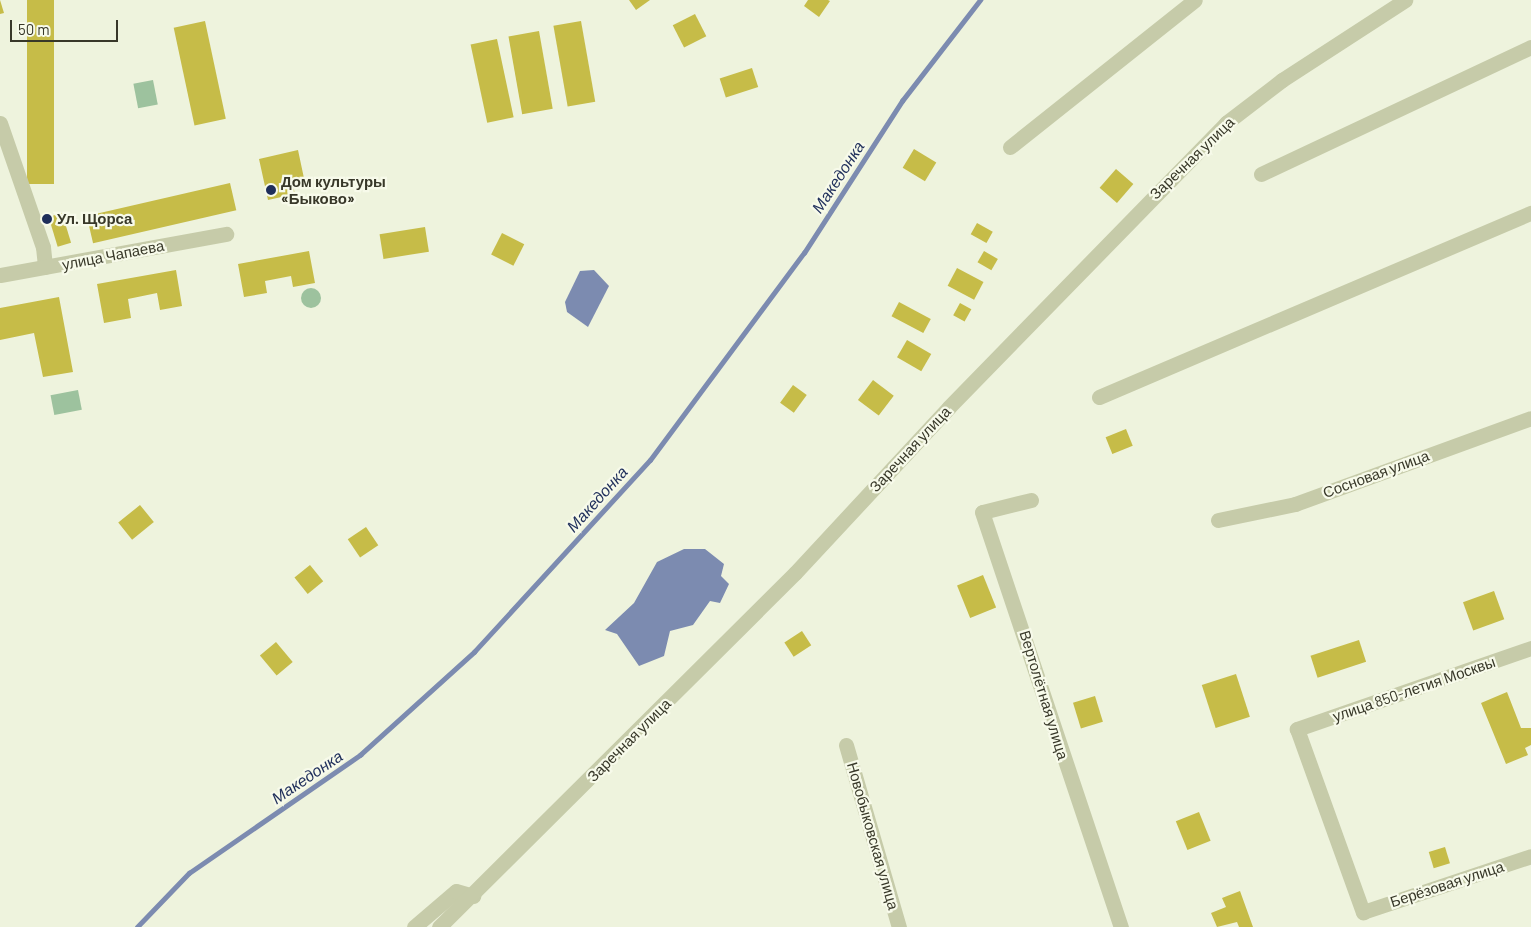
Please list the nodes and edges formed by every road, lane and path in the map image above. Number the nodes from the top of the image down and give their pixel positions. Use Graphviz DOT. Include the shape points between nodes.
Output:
graph roads {
  1 [pos="1195,0"];
  2 [pos="1404,0"];
  3 [pos="1531,47"];
  4 [pos="0,123"];
  5 [pos="1010,147"];
  6 [pos="1261,174"];
  7 [pos="1531,213"];
  8 [pos="226,234"];
  9 [pos="45,267"];
  10 [pos="0,275"];
  11 [pos="1099,398"];
  12 [pos="1531,418"];
  13 [pos="1031,500"];
  14 [pos="1218,520"];
  15 [pos="1531,648"];
  16 [pos="846,745"];
  17 [pos="1531,856"];
  18 [pos="474,896"];
  19 [pos="1362,912"];
  20 [pos="414,927"];
  21 [pos="439,927"];
  22 [pos="899,927"];
  23 [pos="1121,927"];
  1 -- 5 [label="street"];
  2 -- 18 [label="street, Заречная улица" via="1282,80 1226,123 949,407 795,573"];
  3 -- 6 [label="street"];
  4 -- 9 [label="street" via="43,247"];
  7 -- 11 [label="street"];
  8 -- 9 [label="street, улица Чапаева"];
  9 -- 10 [label="street, улица Чапаева"];
  12 -- 14 [label="street, Сосновая улица" via="1294,504"];
  13 -- 23 [label="street, Вертолётная улица" via="982,512"];
  15 -- 19 [label="street, улица 850-летия Москвы" via="1298,730"];
  16 -- 22 [label="street, Новобыковская улица"];
  17 -- 19 [label="street, Берёзовая улица"];
  18 -- 20 [label="street" via="456,891"];
  18 -- 21 [label="street, Заречная улица"];
}
